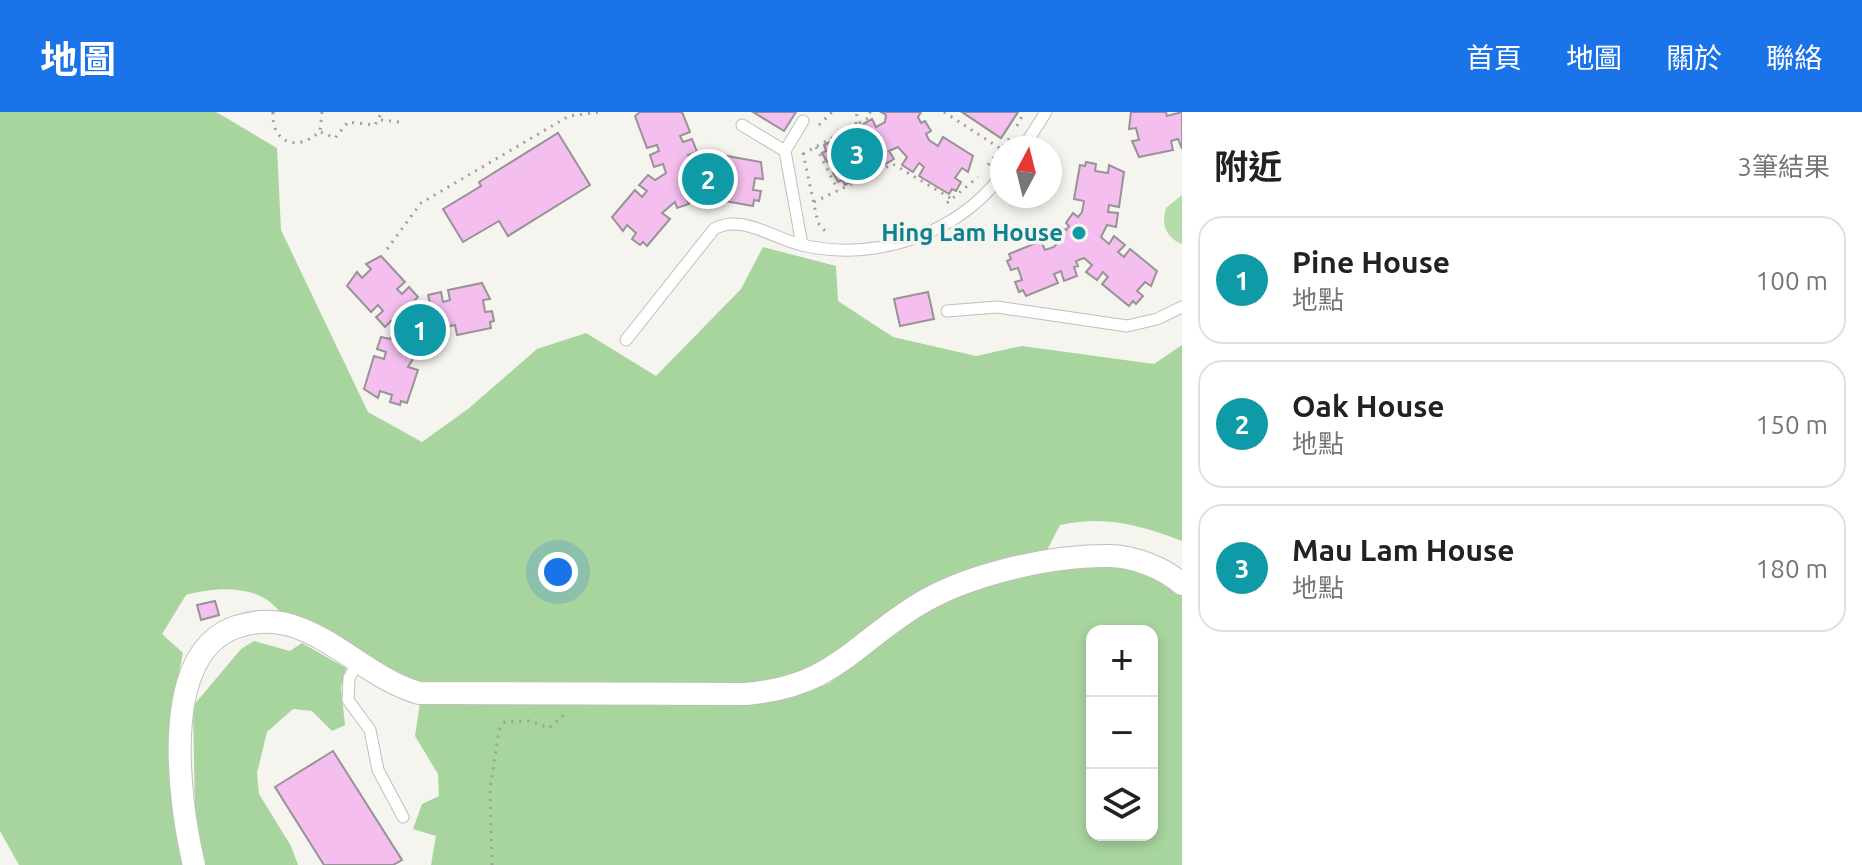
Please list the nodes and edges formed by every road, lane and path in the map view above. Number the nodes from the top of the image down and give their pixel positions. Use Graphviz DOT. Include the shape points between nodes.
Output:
graph roads {
  1 [pos="273,112"];
  2 [pos="322,112"];
  3 [pos="382,112"];
  4 [pos="601,112"];
  5 [pos="832,112"];
  6 [pos="857,112"];
  7 [pos="870,112"];
  8 [pos="944,112"];
  9 [pos="1024,112"];
  10 [pos="1046,112"];
  11 [pos="381,120"];
  12 [pos="803,121"];
  13 [pos="399,122"];
  14 [pos="856,124"];
  15 [pos="742,125"];
  16 [pos="818,127"];
  17 [pos="320,131"];
  18 [pos="1009,136"];
  19 [pos="1031,136"];
  20 [pos="811,138"];
  21 [pos="990,142"];
  22 [pos="816,147"];
  23 [pos="785,151"];
  24 [pos="803,154"];
  25 [pos="990,163"];
  26 [pos="990,186"];
  27 [pos="838,191"];
  28 [pos="952,199"];
  29 [pos="813,202"];
  30 [pos="945,205"];
  31 [pos="836,233"];
  32 [pos="802,245"];
  33 [pos="387,249"];
  34 [pos="1182,307"];
  35 [pos="947,311"];
  36 [pos="626,340"];
  37 [pos="1182,584"];
  38 [pos="357,664"];
  39 [pos="571,694"];
  40 [pos="403,817"];
  41 [pos="194,865"];
  42 [pos="492,865"];
  1 -- 17 [label="path" via="273,128 282,140 310,142"];
  2 -- 17 [label="path"];
  3 -- 11 [label="path"];
  4 -- 33 [label="path" via="569,116 421,203"];
  5 -- 16 [label="path"];
  6 -- 14 [label="path"];
  7 -- 14 [label="path"];
  8 -- 21 [label="path"];
  9 -- 18 [label="path"];
  10 -- 19 [label="lane"];
  11 -- 13 [label="path"];
  11 -- 17 [label="path" via="375,125 348,122 335,138"];
  12 -- 23 [label="lane"];
  14 -- 22 [label="path"];
  15 -- 23 [label="lane"];
  20 -- 24 [label="path"];
  22 -- 24 [label="path"];
  22 -- 27 [label="path"];
  23 -- 32 [label="lane"];
  24 -- 29 [label="path"];
  25 -- 28 [label="path"];
  26 -- 32 [label="lane" via="955,219 914,239 847,250"];
  27 -- 28 [label="path" via="893,164"];
  27 -- 29 [label="path"];
  28 -- 30 [label="path"];
  29 -- 31 [label="path" via="820,229"];
  32 -- 36 [label="lane" via="726,222 714,229"];
  34 -- 35 [label="lane" via="1127,326 997,307"];
  37 -- 39 [label="street" via="1160,570 1118,557 1037,566 968,580 942,592 916,605 825,674 788,688 746,694"];
  38 -- 39 [label="street" via="419,693"];
  38 -- 40 [label="lane" via="348,686 349,703 370,730 378,770"];
  38 -- 41 [label="street" via="313,635 279,623 231,628 204,647 186,683 181,721 185,814"];
  39 -- 42 [label="path" via="567,712 549,728 521,720 505,722 499,730 490,789"];
}
